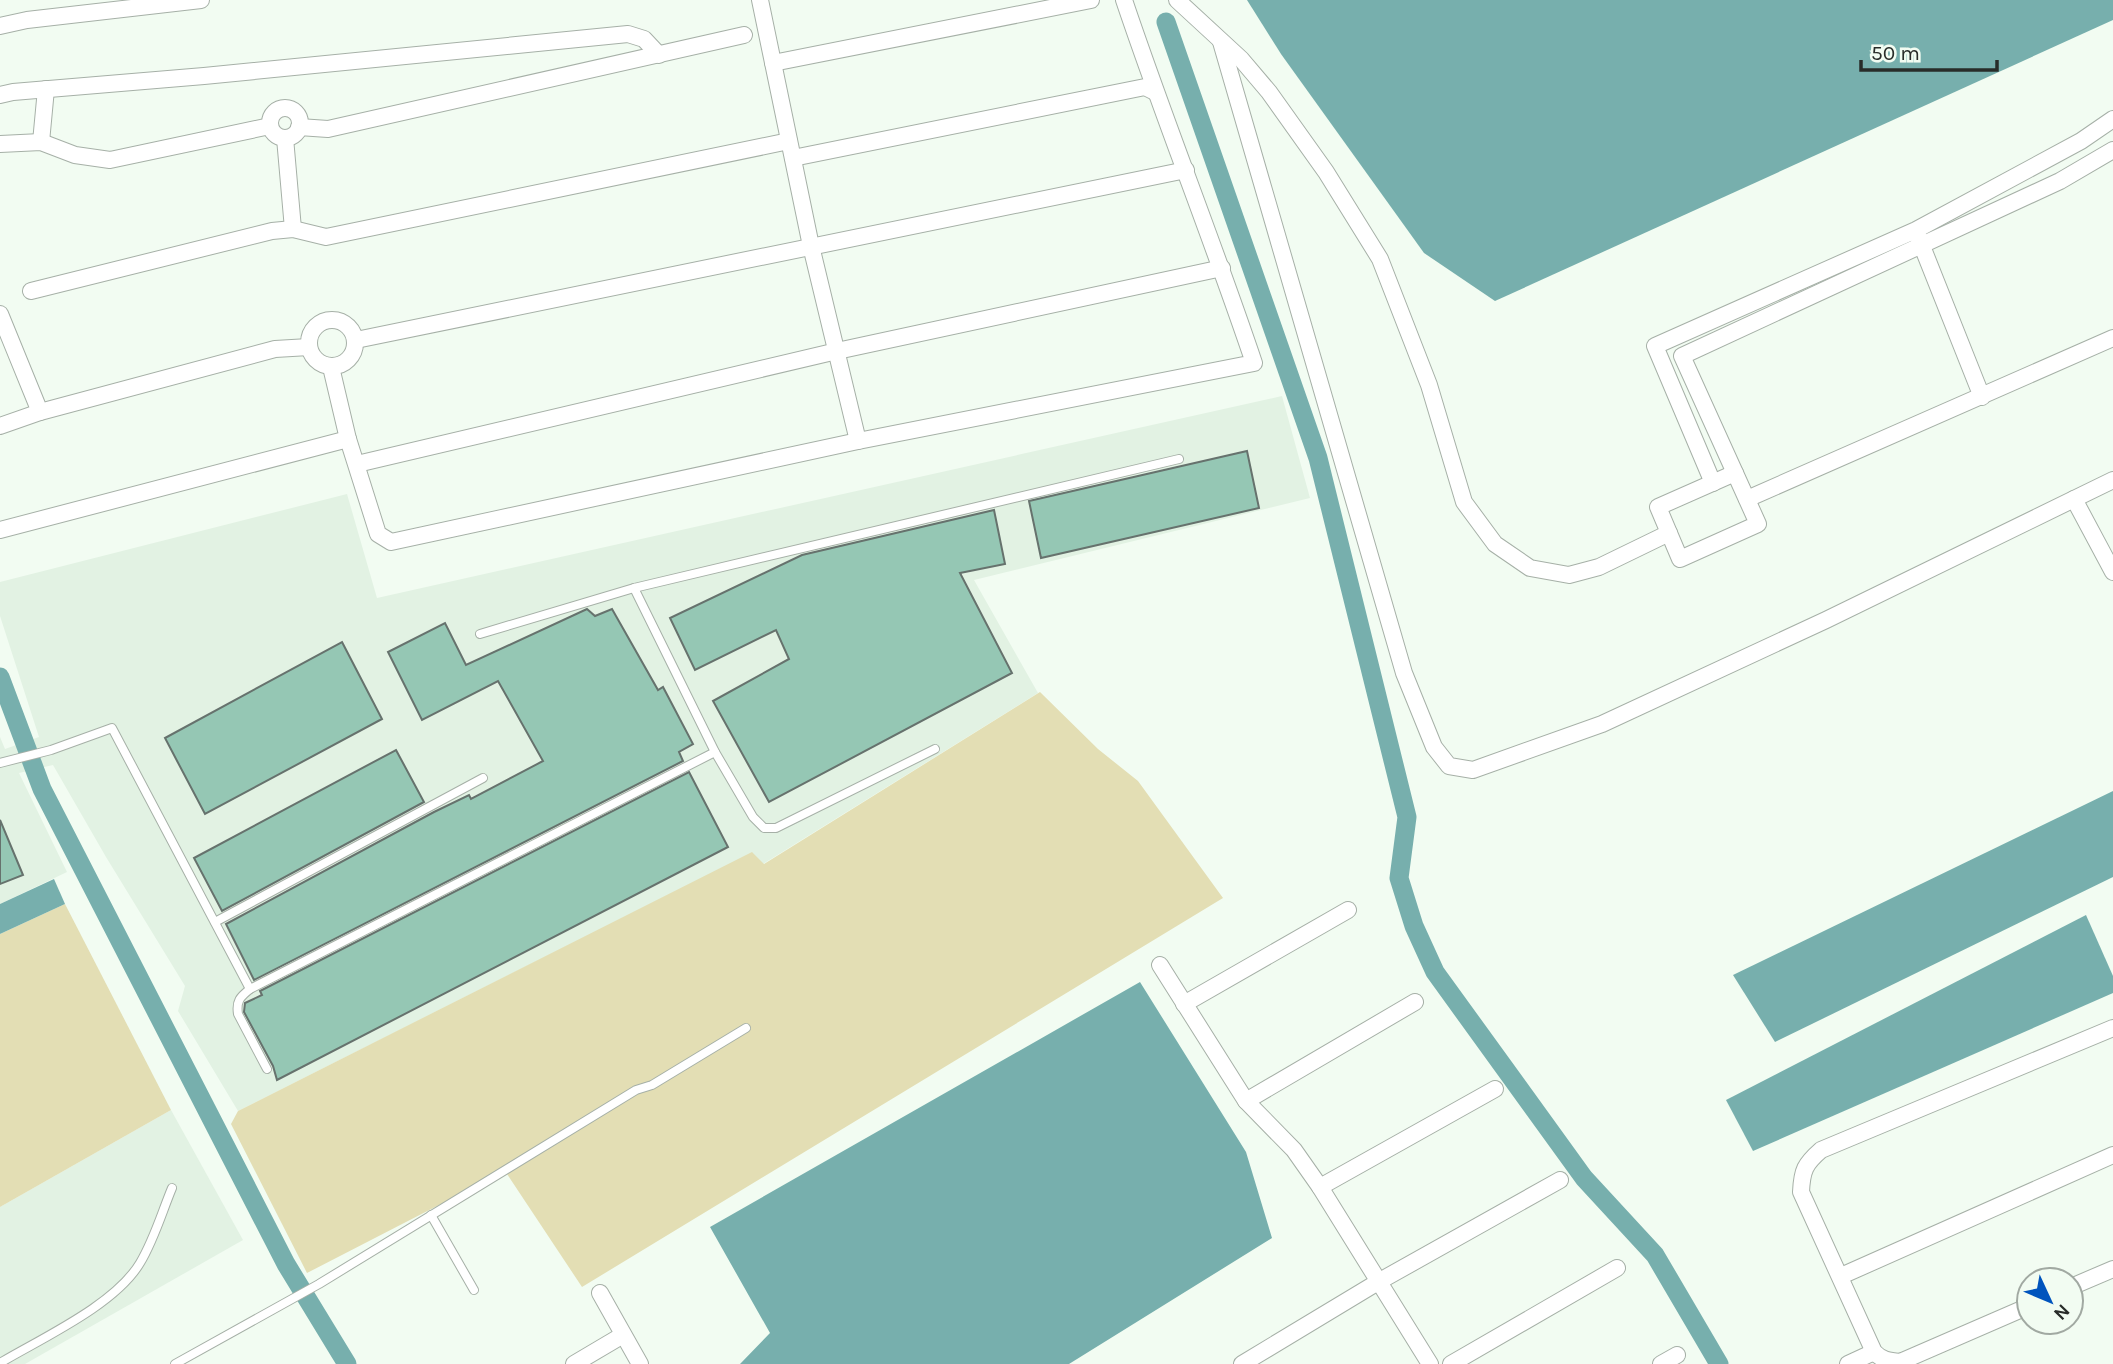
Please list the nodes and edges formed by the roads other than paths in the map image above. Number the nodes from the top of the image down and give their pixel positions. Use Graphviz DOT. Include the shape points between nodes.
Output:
graph roads {
  1 [pos="201,0"];
  2 [pos="760,0"];
  3 [pos="1091,0"];
  4 [pos="1124,0"];
  5 [pos="1177,0"];
  6 [pos="0,26"];
  7 [pos="744,35"];
  8 [pos="1221,42"];
  9 [pos="659,55"];
  10 [pos="773,63"];
  11 [pos="46,89"];
  12 [pos="1155,92"];
  13 [pos="0,95"];
  14 [pos="2113,119"];
  15 [pos="270,126"];
  16 [pos="299,127"];
  17 [pos="285,138"];
  18 [pos="789,141"];
  19 [pos="41,142"];
  20 [pos="0,144"];
  21 [pos="2113,150"];
  22 [pos="793,158"];
  23 [pos="1186,170"];
  24 [pos="293,229"];
  25 [pos="1919,238"];
  26 [pos="811,246"];
  27 [pos="1222,268"];
  28 [pos="31,291"];
  29 [pos="0,314"];
  30 [pos="1687,332"];
  31 [pos="2113,338"];
  32 [pos="356,340"];
  33 [pos="309,347"];
  34 [pos="836,351"];
  35 [pos="1693,351"];
  36 [pos="331,367"];
  37 [pos="1982,397"];
  38 [pos="40,412"];
  39 [pos="0,426"];
  40 [pos="348,439"];
  41 [pos="858,441"];
  42 [pos="1179,459"];
  43 [pos="357,464"];
  44 [pos="1735,473"];
  45 [pos="2113,480"];
  46 [pos="1713,483"];
  47 [pos="1747,499"];
  48 [pos="2074,499"];
  49 [pos="0,530"];
  50 [pos="1669,533"];
  51 [pos="2113,572"];
  52 [pos="634,588"];
  53 [pos="480,634"];
  54 [pos="935,749"];
  55 [pos="715,752"];
  56 [pos="0,763"];
  57 [pos="483,778"];
  58 [pos="1348,910"];
  59 [pos="215,922"];
  60 [pos="1160,965"];
  61 [pos="250,989"];
  62 [pos="1415,1002"];
  63 [pos="1184,1004"];
  64 [pos="746,1028"];
  65 [pos="2113,1028"];
  66 [pos="267,1069"];
  67 [pos="1495,1088"];
  68 [pos="1246,1101"];
  69 [pos="2113,1155"];
  70 [pos="1560,1180"];
  71 [pos="1320,1187"];
  72 [pos="172,1188"];
  73 [pos="431,1215"];
  74 [pos="1617,1268"];
  75 [pos="2113,1269"];
  76 [pos="1840,1276"];
  77 [pos="2085,1281"];
  78 [pos="1378,1282"];
  79 [pos="474,1290"];
  80 [pos="600,1293"];
  81 [pos="2015,1312"];
  82 [pos="623,1335"];
  83 [pos="1874,1352"];
  84 [pos="1677,1354"];
  85 [pos="0,1363"];
  86 [pos="176,1364"];
  87 [pos="574,1364"];
  88 [pos="640,1364"];
  89 [pos="1242,1364"];
  90 [pos="1430,1364"];
  91 [pos="1451,1364"];
  92 [pos="1661,1364"];
  93 [pos="1848,1364"];
  1 -- 6 [label="street"];
  2 -- 10 [label="street"];
  3 -- 10 [label="street"];
  4 -- 12 [label="street"];
  5 -- 8 [label="street"];
  7 -- 9 [label="street"];
  8 -- 48 [label="street" via="1404,673 1434,747 1449,766 1473,770 1602,724"];
  8 -- 50 [label="street" via="1269,92 1380,260 1429,385 1464,502 1495,544 1530,568 1569,575 1599,567"];
  9 -- 11 [label="street" via="644,38 628,34"];
  9 -- 16 [label="street" via="328,129"];
  10 -- 18 [label="street"];
  11 -- 13 [label="street"];
  11 -- 19 [label="street"];
  12 -- 22 [label="street" via="1145,87"];
  12 -- 23 [label="street"];
  14 -- 25 [label="street"];
  15 -- 16 [label="street" via="271,116 283,109 299,117"];
  15 -- 17 [label="street"];
  15 -- 19 [label="street" via="110,160 75,155"];
  16 -- 17 [label="street"];
  17 -- 24 [label="street"];
  18 -- 22 [label="street"];
  18 -- 24 [label="street" via="326,237"];
  19 -- 20 [label="street"];
  21 -- 25 [label="street" via="2060,181"];
  22 -- 26 [label="street"];
  23 -- 26 [label="street"];
  23 -- 27 [label="street"];
  24 -- 28 [label="street"];
  25 -- 30 [label="street"];
  25 -- 35 [label="street"];
  25 -- 37 [label="street"];
  26 -- 32 [label="street"];
  26 -- 34 [label="street"];
  27 -- 34 [label="street"];
  27 -- 41 [label="street" via="1254,363"];
  29 -- 38 [label="street"];
  30 -- 35 [label="street"];
  30 -- 46 [label="street" via="1655,346"];
  31 -- 37 [label="street"];
  32 -- 33 [label="street" via="348,326 325,321 313,331"];
  32 -- 36 [label="street" via="347,362"];
  33 -- 36 [label="street" via="316,361"];
  33 -- 38 [label="street" via="275,349"];
  34 -- 41 [label="street"];
  34 -- 43 [label="street"];
  35 -- 44 [label="street" via="1682,356"];
  36 -- 40 [label="street"];
  37 -- 47 [label="street"];
  38 -- 39 [label="street"];
  40 -- 43 [label="street"];
  40 -- 49 [label="street"];
  41 -- 43 [label="street" via="391,542 378,534"];
  42 -- 52 [label="lane"];
  44 -- 46 [label="street"];
  44 -- 47 [label="street"];
  45 -- 48 [label="street"];
  46 -- 50 [label="street" via="1658,507"];
  47 -- 50 [label="street" via="1758,524 1680,559"];
  48 -- 51 [label="street"];
  52 -- 53 [label="lane"];
  52 -- 55 [label="lane"];
  54 -- 55 [label="lane" via="776,828 764,828 753,817"];
  55 -- 61 [label="lane"];
  56 -- 59 [label="lane" via="111,728"];
  57 -- 59 [label="lane"];
  58 -- 63 [label="street"];
  59 -- 61 [label="lane"];
  60 -- 63 [label="street"];
  61 -- 66 [label="lane" via="239,998 238,1014"];
  62 -- 68 [label="street"];
  63 -- 68 [label="street"];
  64 -- 73 [label="lane"];
  65 -- 76 [label="street" via="1821,1150 1802,1173 1801,1192"];
  67 -- 71 [label="street"];
  68 -- 71 [label="street" via="1294,1150"];
  69 -- 76 [label="street"];
  70 -- 78 [label="street"];
  71 -- 78 [label="street"];
  72 -- 85 [label="lane" via="140,1263 123,1283 87,1312"];
  73 -- 79 [label="lane"];
  73 -- 86 [label="lane"];
  74 -- 91 [label="street"];
  75 -- 77 [label="street"];
  76 -- 83 [label="street"];
  78 -- 89 [label="street"];
  78 -- 90 [label="street"];
  80 -- 82 [label="street"];
  81 -- 83 [label="street" via="1900,1362 1887,1362"];
  82 -- 87 [label="street"];
  82 -- 88 [label="street"];
  83 -- 93 [label="street"];
  84 -- 92 [label="street"];
}
